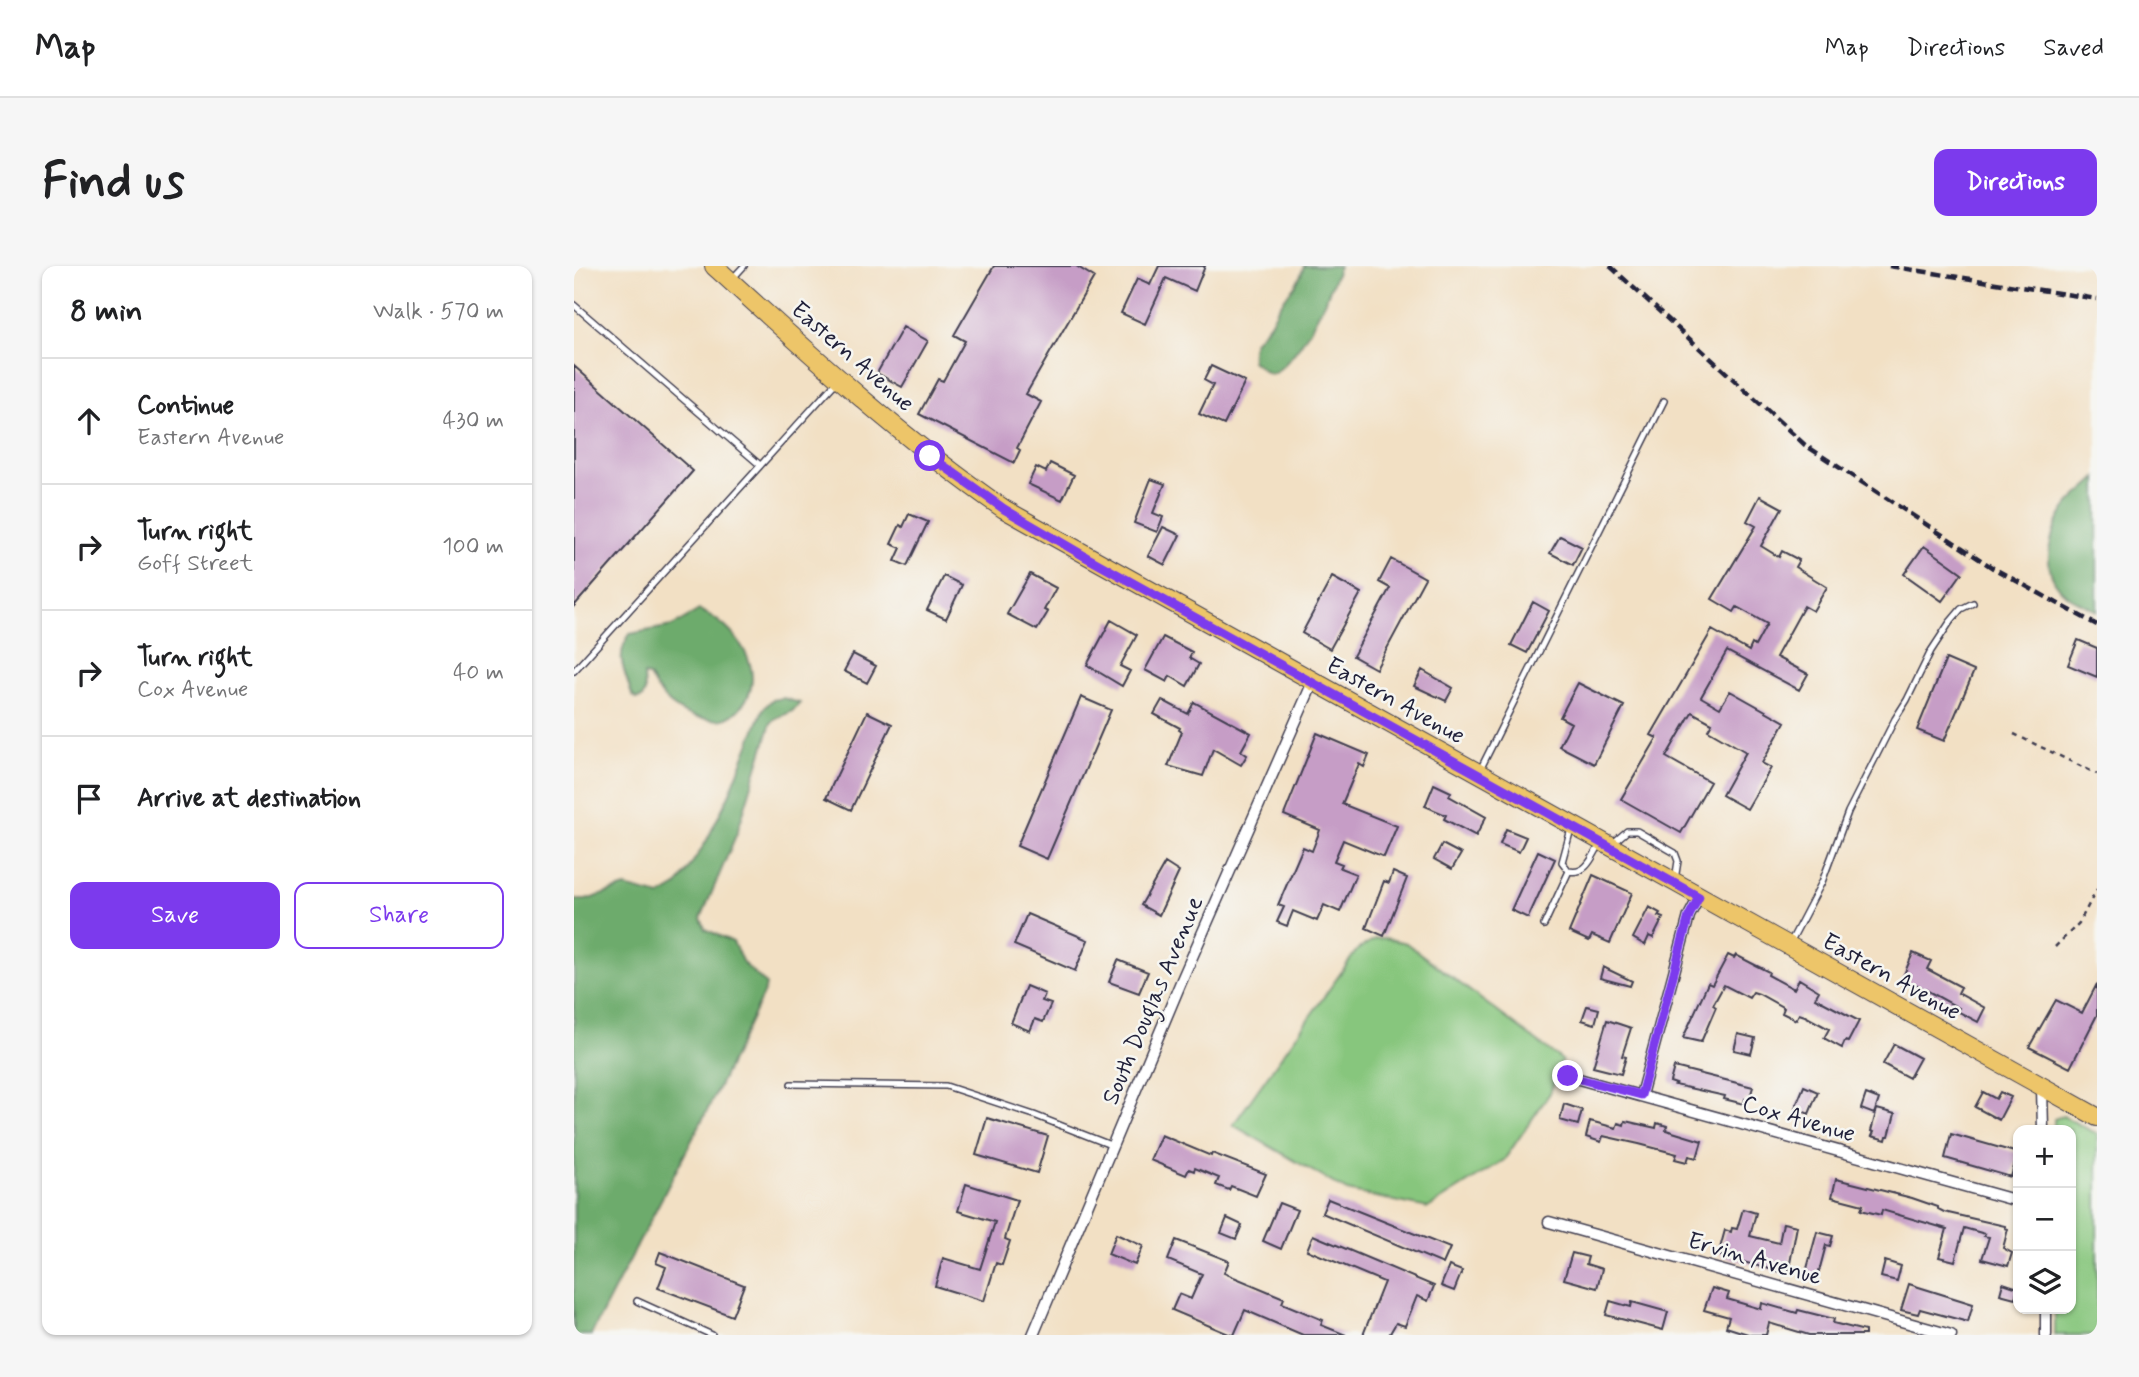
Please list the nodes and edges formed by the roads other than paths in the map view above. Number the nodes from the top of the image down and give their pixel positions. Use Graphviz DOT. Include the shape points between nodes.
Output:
graph roads {
  1 [pos="714,266"];
  2 [pos="744,266"];
  3 [pos="730,281"];
  4 [pos="574,305"];
  5 [pos="840,378"];
  6 [pos="1664,401"];
  7 [pos="760,465"];
  8 [pos="1973,603"];
  9 [pos="574,671"];
  10 [pos="1313,682"];
  11 [pos="1478,773"];
  12 [pos="1572,825"];
  13 [pos="1605,844"];
  14 [pos="1569,871"];
  15 [pos="1674,883"];
  16 [pos="1699,897"];
  17 [pos="1544,925"];
  18 [pos="1789,946"];
  19 [pos="1568,1076"];
  20 [pos="791,1084"];
  21 [pos="2042,1087"];
  22 [pos="1641,1095"];
  23 [pos="2097,1117"];
  24 [pos="2043,1125"];
  25 [pos="1113,1146"];
  26 [pos="2013,1200"];
  27 [pos="1549,1222"];
  28 [pos="637,1301"];
  29 [pos="2046,1314"];
  30 [pos="712,1335"];
  31 [pos="1033,1335"];
  32 [pos="1951,1335"];
  33 [pos="2046,1335"];
  1 -- 3 [label="main road, Eastern Avenue"];
  2 -- 3 [label="lane"];
  3 -- 5 [label="main road, Eastern Avenue"];
  4 -- 7 [label="lane"];
  5 -- 7 [label="lane"];
  5 -- 10 [label="main road, Eastern Avenue" via="930,456 1004,509"];
  6 -- 11 [label="lane"];
  7 -- 9 [label="lane"];
  8 -- 18 [label="lane" via="1961,609 1931,651 1848,812 1822,882"];
  10 -- 11 [label="main road, Eastern Avenue"];
  10 -- 25 [label="street, South Douglas Avenue"];
  11 -- 12 [label="main road, Eastern Avenue"];
  12 -- 13 [label="main road, Eastern Avenue"];
  12 -- 14 [label="lane" via="1562,862"];
  13 -- 14 [label="lane" via="1585,868"];
  13 -- 15 [label="main road, Eastern Avenue"];
  13 -- 15 [label="lane" via="1636,831 1666,847 1678,861"];
  14 -- 17 [label="lane"];
  15 -- 16 [label="main road, Eastern Avenue"];
  16 -- 18 [label="main road, Eastern Avenue"];
  16 -- 22 [label="street" via="1689,916"];
  18 -- 21 [label="main road, Eastern Avenue"];
  19 -- 22 [label="street, Cox Avenue"];
  20 -- 25 [label="lane" via="946,1086"];
  21 -- 23 [label="main road, Eastern Avenue"];
  21 -- 24 [label="street"];
  22 -- 26 [label="street, Cox Avenue"];
  25 -- 31 [label="street, South Douglas Avenue"];
  27 -- 32 [label="street, Ervin Avenue"];
  28 -- 30 [label="lane"];
  29 -- 33 [label="street"];
}
